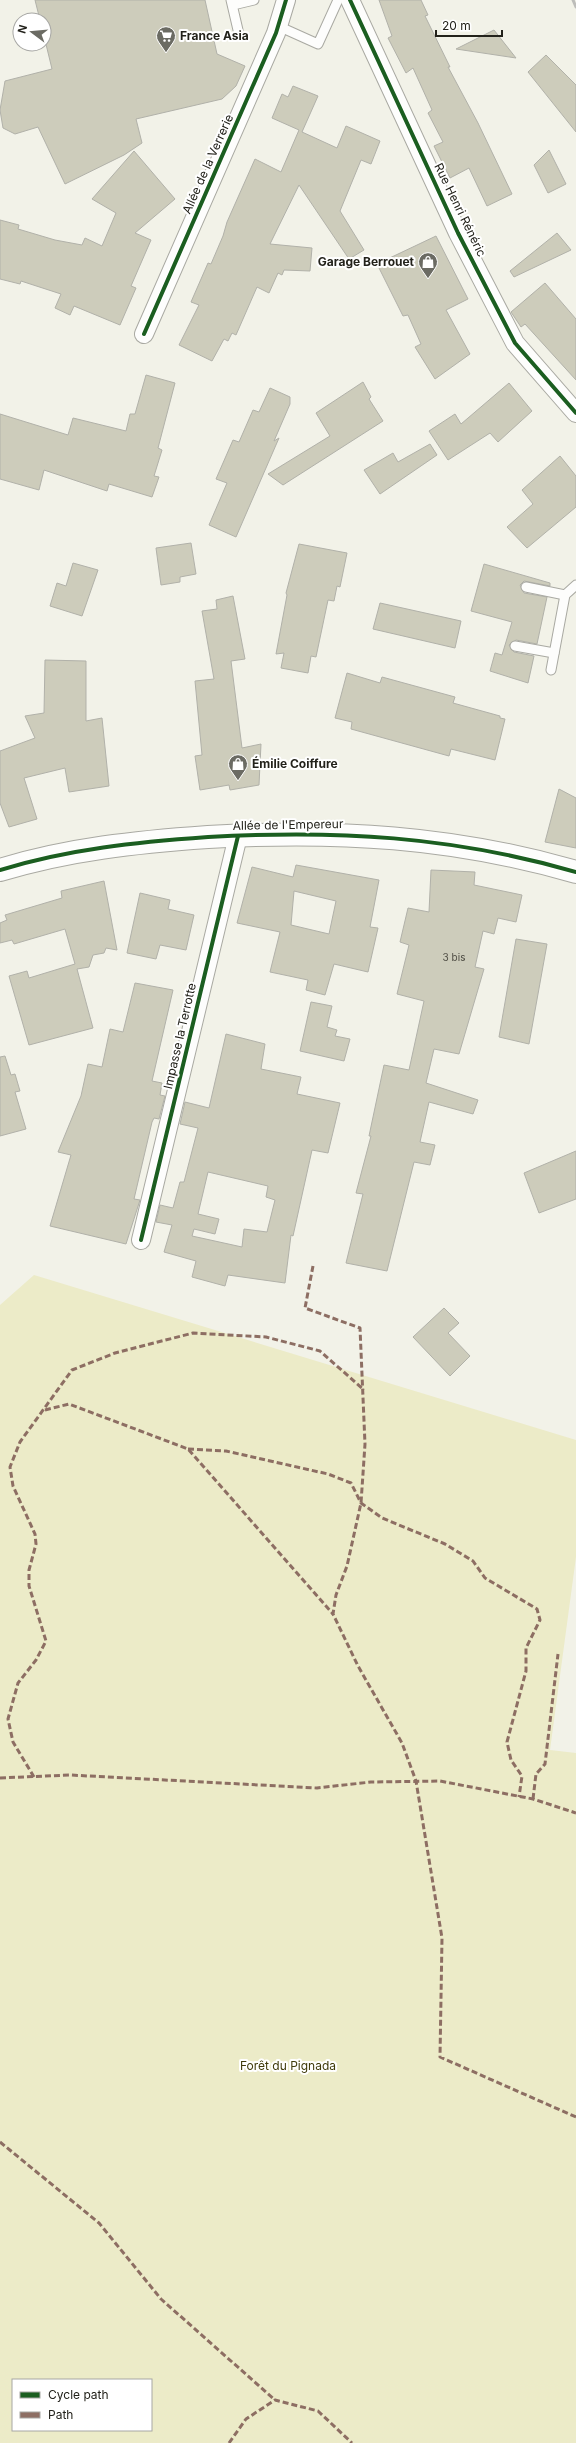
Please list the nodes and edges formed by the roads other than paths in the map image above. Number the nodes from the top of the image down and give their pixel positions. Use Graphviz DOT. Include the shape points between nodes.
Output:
graph roads {
  1 [pos="254,0"];
  2 [pos="286,0"];
  3 [pos="338,0"];
  4 [pos="350,0"];
  5 [pos="232,2"];
  6 [pos="278,26"];
  7 [pos="238,30"];
  8 [pos="144,334"];
  9 [pos="576,413"];
  10 [pos="576,585"];
  11 [pos="526,586"];
  12 [pos="565,594"];
  13 [pos="514,646"];
  14 [pos="554,654"];
  15 [pos="551,670"];
  16 [pos="238,836"];
  17 [pos="0,870"];
  18 [pos="576,872"];
  19 [pos="141,1240"];
  1 -- 5 [label="lane"];
  2 -- 6 [label="street, Allée de la Verrerie"];
  3 -- 6 [label="lane" via="318,44"];
  4 -- 9 [label="street, Rue Henri Rénéric" via="458,233 515,343"];
  5 -- 7 [label="lane"];
  6 -- 8 [label="street, Allée de la Verrerie"];
  10 -- 12 [label="lane"];
  11 -- 12 [label="lane"];
  12 -- 14 [label="lane"];
  13 -- 14 [label="lane"];
  14 -- 15 [label="lane"];
  16 -- 17 [label="street, Allée de l'Empereur" via="132,842 73,850"];
  16 -- 18 [label="street, Allée de l'Empereur" via="347,834 413,838 527,858"];
  16 -- 19 [label="street, Impasse la Terrotte"];
}
